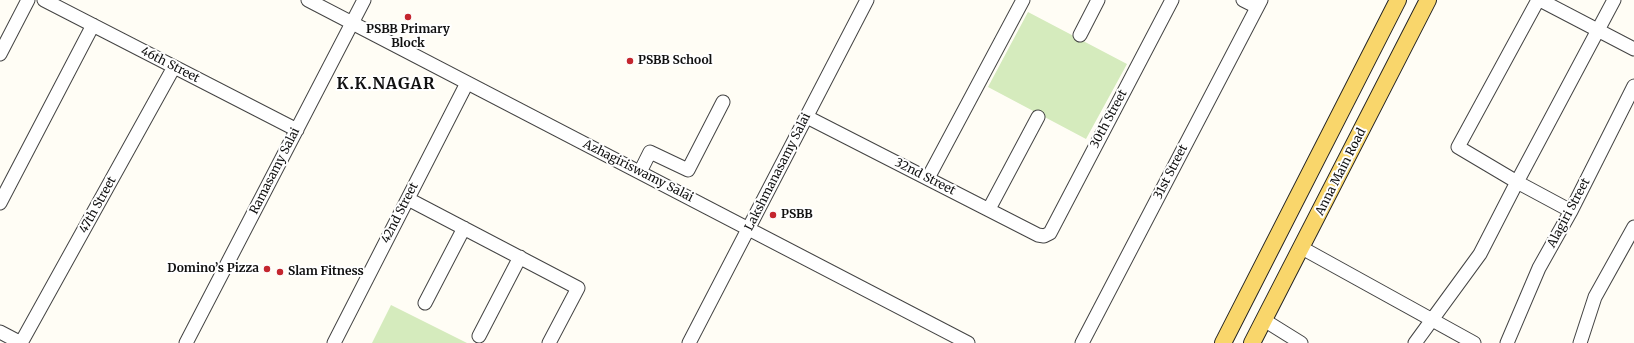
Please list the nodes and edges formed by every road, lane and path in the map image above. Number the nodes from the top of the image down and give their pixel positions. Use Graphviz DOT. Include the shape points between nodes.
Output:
graph roads {
  1 [pos="28,0"];
  2 [pos="44,0"];
  3 [pos="308,0"];
  4 [pos="364,0"];
  5 [pos="867,0"];
  6 [pos="1023,0"];
  7 [pos="1098,0"];
  8 [pos="1172,0"];
  9 [pos="1243,0"];
  10 [pos="1398,0"];
  11 [pos="1428,0"];
  12 [pos="1539,0"];
  13 [pos="1614,0"];
  14 [pos="1259,4"];
  15 [pos="352,23"];
  16 [pos="93,25"];
  17 [pos="1598,30"];
  18 [pos="1080,35"];
  19 [pos="1634,49"];
  20 [pos="0,54"];
  21 [pos="174,67"];
  22 [pos="467,83"];
  23 [pos="1634,86"];
  24 [pos="723,102"];
  25 [pos="807,116"];
  26 [pos="1038,118"];
  27 [pos="297,130"];
  28 [pos="640,172"];
  29 [pos="928,178"];
  30 [pos="1517,182"];
  31 [pos="408,199"];
  32 [pos="0,203"];
  33 [pos="989,209"];
  34 [pos="1571,211"];
  35 [pos="1634,227"];
  36 [pos="464,228"];
  37 [pos="748,228"];
  38 [pos="1044,236"];
  39 [pos="1302,248"];
  40 [pos="520,257"];
  41 [pos="425,303"];
  42 [pos="1432,319"];
  43 [pos="1264,320"];
  44 [pos="0,332"];
  45 [pos="479,336"];
  46 [pos="21,343"];
  47 [pos="186,343"];
  48 [pos="334,343"];
  49 [pos="549,343"];
  50 [pos="689,343"];
  51 [pos="968,343"];
  52 [pos="1082,343"];
  53 [pos="1223,343"];
  54 [pos="1252,343"];
  55 [pos="1301,343"];
  56 [pos="1415,343"];
  57 [pos="1474,343"];
  58 [pos="1507,343"];
  59 [pos="1580,343"];
  1 -- 20 [label="street"];
  2 -- 16 [label="street, 46th Street"];
  3 -- 15 [label="street, Azhagiriswamy Salai"];
  4 -- 15 [label="street, Ramasamy Salai"];
  5 -- 25 [label="street, Lakshmanasamy Salai"];
  6 -- 29 [label="street"];
  7 -- 18 [label="street"];
  8 -- 38 [label="street, 30th Street" via="1050,233"];
  9 -- 14 [label="street"];
  10 -- 53 [label="main road"];
  11 -- 39 [label="main road, Anna Main Road"];
  12 -- 17 [label="street"];
  12 -- 30 [label="street" via="1458,147"];
  13 -- 17 [label="street"];
  14 -- 52 [label="street, 31st Street"];
  15 -- 22 [label="street, Azhagiriswamy Salai"];
  15 -- 27 [label="street, Ramasamy Salai"];
  16 -- 21 [label="street, 46th Street"];
  16 -- 32 [label="street"];
  17 -- 19 [label="street"];
  17 -- 30 [label="street"];
  21 -- 27 [label="street, 46th Street"];
  21 -- 46 [label="street, 47th Street"];
  22 -- 28 [label="street, Azhagiriswamy Salai"];
  22 -- 31 [label="street, 42nd Street"];
  23 -- 34 [label="street, Alagiri Street"];
  24 -- 28 [label="street" via="688,170 650,152"];
  25 -- 29 [label="street, 32nd Street"];
  25 -- 37 [label="street, Lakshmanasamy Salai"];
  26 -- 33 [label="street"];
  27 -- 47 [label="street, Ramasamy Salai"];
  28 -- 37 [label="street, Azhagiriswamy Salai"];
  29 -- 33 [label="street, 32nd Street"];
  30 -- 34 [label="street"];
  30 -- 42 [label="street" via="1480,254"];
  31 -- 36 [label="street"];
  31 -- 48 [label="street, 42nd Street"];
  33 -- 38 [label="street, 32nd Street"];
  34 -- 58 [label="street, Alagiri Street" via="1539,268"];
  35 -- 59 [label="street" via="1596,297"];
  36 -- 40 [label="street"];
  36 -- 41 [label="street"];
  37 -- 50 [label="street, Lakshmanasamy Salai"];
  37 -- 51 [label="street, Azhagiriswamy Salai"];
  39 -- 42 [label="street"];
  39 -- 43 [label="main road, Anna Main Road"];
  40 -- 45 [label="street"];
  40 -- 49 [label="street" via="578,288"];
  42 -- 56 [label="street"];
  42 -- 57 [label="street"];
  43 -- 54 [label="main road, Anna Main Road"];
  43 -- 55 [label="street"];
  44 -- 46 [label="street"];
}
